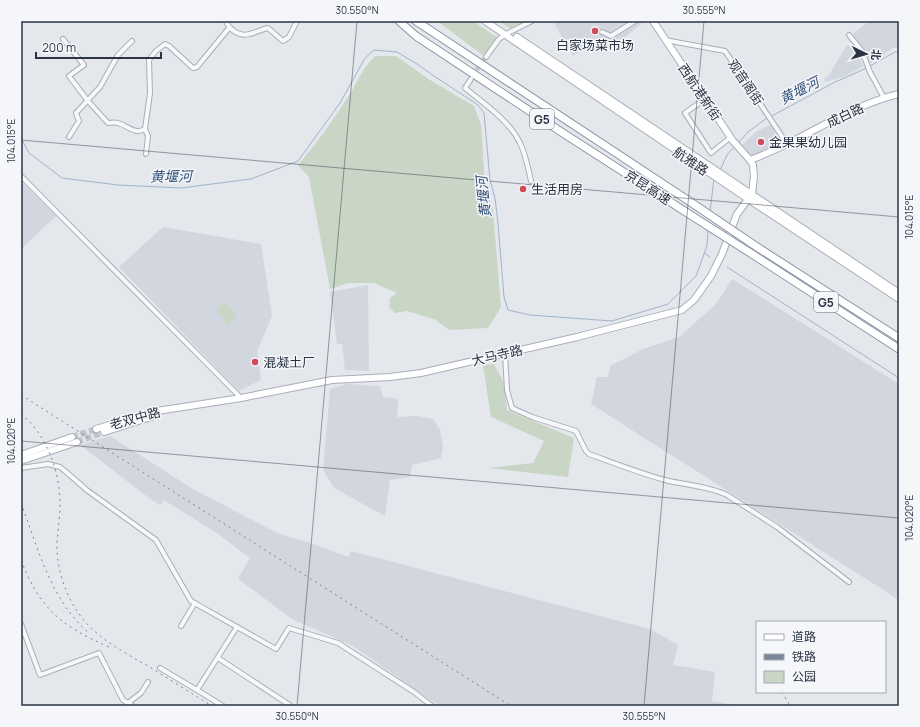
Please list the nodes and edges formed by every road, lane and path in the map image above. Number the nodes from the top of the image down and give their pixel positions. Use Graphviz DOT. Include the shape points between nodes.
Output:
graph roads {
  1 [pos="226,21"];
  2 [pos="297,21"];
  3 [pos="399,21"];
  4 [pos="416,21"];
  5 [pos="485,21"];
  6 [pos="492,21"];
  7 [pos="532,21"];
  8 [pos="635,21"];
  9 [pos="653,21"];
  10 [pos="229,28"];
  11 [pos="602,32"];
  12 [pos="508,33"];
  13 [pos="849,35"];
  14 [pos="63,39"];
  15 [pos="665,40"];
  16 [pos="132,41"];
  17 [pos="486,57"];
  18 [pos="471,79"];
  19 [pos="899,94"];
  20 [pos="884,98"];
  21 [pos="705,99"];
  22 [pos="88,101"];
  23 [pos="145,129"];
  24 [pos="69,137"];
  25 [pos="732,139"];
  26 [pos="787,144"];
  27 [pos="146,154"];
  28 [pos="750,160"];
  29 [pos="21,176"];
  30 [pos="531,182"];
  31 [pos="750,197"];
  32 [pos="899,293"];
  33 [pos="899,299"];
  34 [pos="899,338"];
  35 [pos="899,349"];
  36 [pos="505,353"];
  37 [pos="241,398"];
  38 [pos="174,408"];
  39 [pos="96,429"];
  40 [pos="104,432"];
  41 [pos="72,437"];
  42 [pos="77,442"];
  43 [pos="21,455"];
  44 [pos="21,461"];
  45 [pos="21,468"];
  46 [pos="849,582"];
  47 [pos="194,603"];
  48 [pos="21,624"];
  49 [pos="181,626"];
  50 [pos="237,627"];
  51 [pos="218,658"];
  52 [pos="160,668"];
  53 [pos="148,682"];
  54 [pos="197,690"];
  55 [pos="123,700"];
  56 [pos="131,705"];
  57 [pos="122,706"];
  58 [pos="222,706"];
  59 [pos="291,706"];
  60 [pos="432,706"];
  1 -- 10 [label="street"];
  2 -- 10 [label="street" via="289,37 283,41 268,28 249,35"];
  3 -- 35 [label="highway, 京昆高速 / G5, bridge" via="416,36 566,135"];
  4 -- 34 [label="highway, 京昆高速 / G5, bridge"];
  5 -- 12 [label="street, 航雅路"];
  6 -- 12 [label="street, 航雅路"];
  7 -- 12 [label="street"];
  8 -- 11 [label="street" via="611,36"];
  9 -- 15 [label="street, 西航港新街"];
  10 -- 23 [label="street" via="197,67 193,68 165,44 150,57 150,93"];
  12 -- 17 [label="street" via="499,39"];
  12 -- 31 [label="street, 航雅路"];
  13 -- 20 [label="street" via="862,51"];
  14 -- 22 [label="street" via="84,65 69,76"];
  15 -- 21 [label="street, 西航港新街"];
  15 -- 26 [label="street, 观音阁街" via="725,51"];
  16 -- 22 [label="street" via="118,55 100,87"];
  18 -- 30 [label="street" via="465,88 510,127 520,142"];
  19 -- 20 [label="street, 成白路"];
  20 -- 26 [label="street, 成白路" via="845,114"];
  21 -- 25 [label="street, 西航港新街"];
  21 -- 25 [label="street" via="685,113 711,153"];
  22 -- 23 [label="street" via="108,123 118,123 137,132"];
  22 -- 24 [label="street" via="76,113 79,121"];
  23 -- 27 [label="street" via="148,136"];
  25 -- 28 [label="street, 西航港新街"];
  26 -- 28 [label="street, 成白路"];
  28 -- 31 [label="street" via="754,176"];
  29 -- 37 [label="street"];
  31 -- 32 [label="street, 航雅路"];
  31 -- 33 [label="street, 航雅路"];
  31 -- 36 [label="street, 大马寺路" via="737,214 711,276 694,300 682,310"];
  36 -- 37 [label="street, 大马寺路" via="421,373 332,380"];
  36 -- 46 [label="street" via="507,390 512,408 576,431 589,454 644,474 727,495 777,527"];
  37 -- 38 [label="street, 老双中路"];
  38 -- 39 [label="street, 老双中路"];
  38 -- 40 [label="street, 老双中路"];
  41 -- 43 [label="street"];
  42 -- 44 [label="street"];
  45 -- 47 [label="street" via="48,464 60,467 88,491 156,540"];
  47 -- 49 [label="street"];
  47 -- 50 [label="street"];
  48 -- 55 [label="street" via="40,675 99,653"];
  50 -- 51 [label="street"];
  50 -- 60 [label="street" via="276,649 289,628 338,643"];
  51 -- 54 [label="street"];
  51 -- 59 [label="street"];
  52 -- 54 [label="street"];
  53 -- 56 [label="street"];
  54 -- 58 [label="street"];
  55 -- 56 [label="street"];
  55 -- 57 [label="street"];
}
